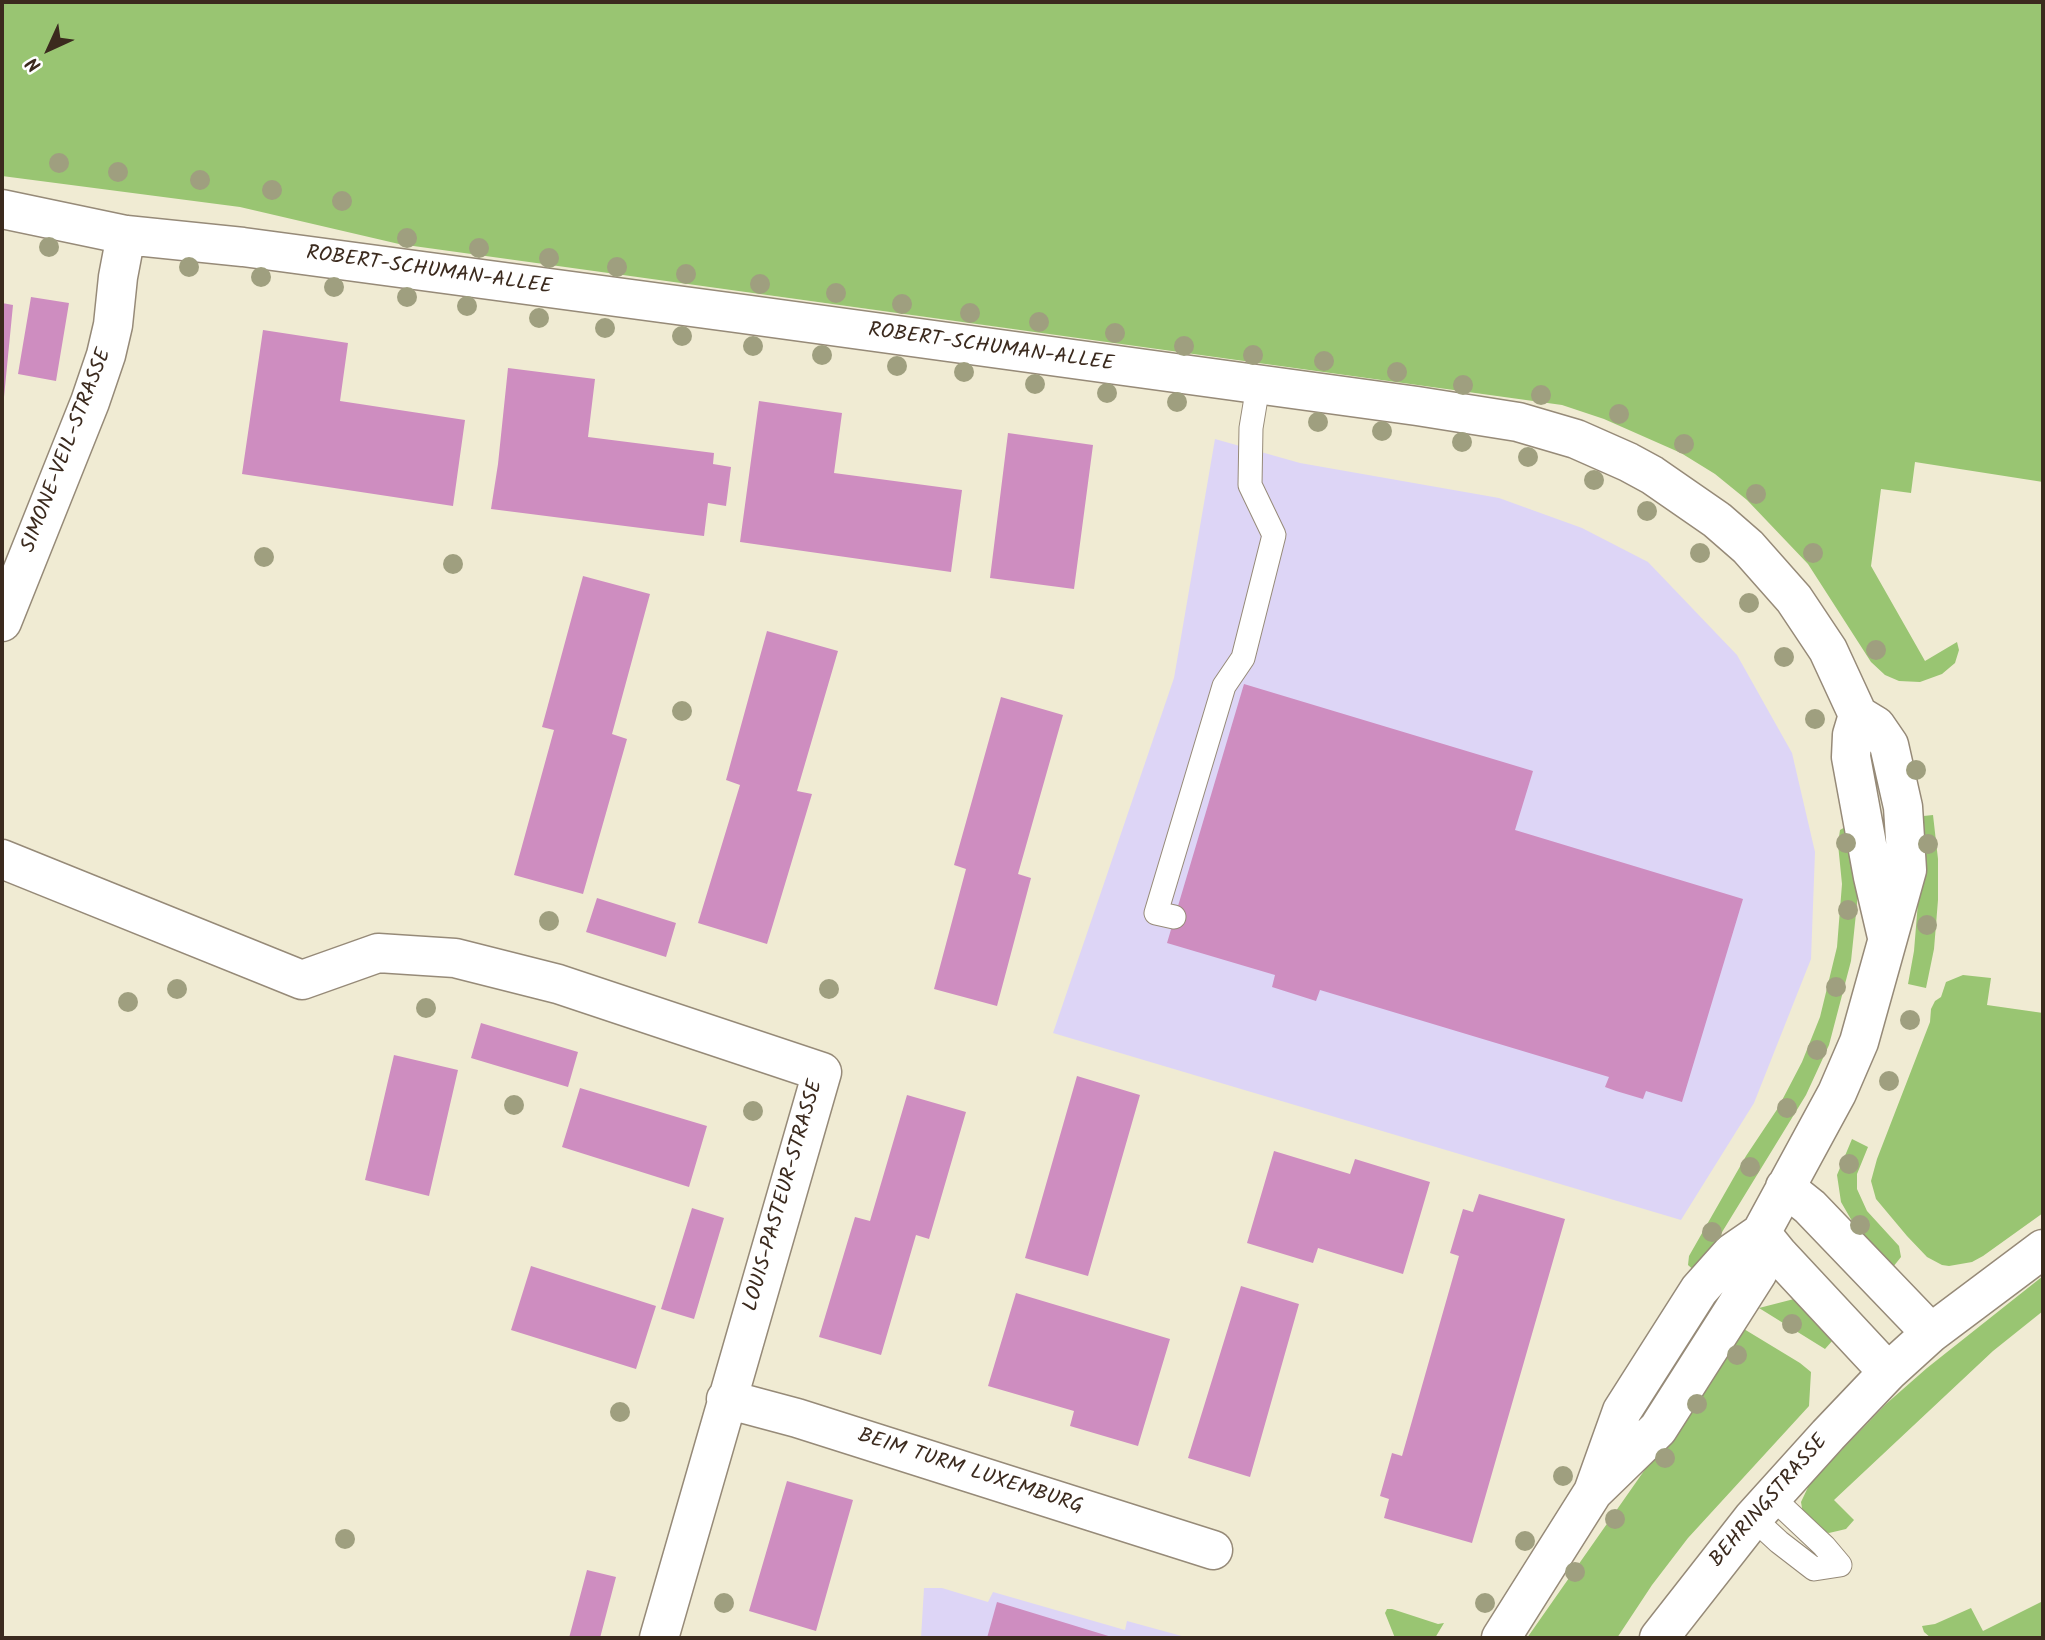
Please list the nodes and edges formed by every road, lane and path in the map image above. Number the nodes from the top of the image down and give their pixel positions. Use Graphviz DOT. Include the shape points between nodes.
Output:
graph roads {
  1 [pos="2,209"];
  2 [pos="126,235"];
  3 [pos="1258,386"];
  4 [pos="2,622"];
  5 [pos="2,859"];
  6 [pos="1174,918"];
  7 [pos="1785,1187"];
  8 [pos="1762,1233"];
  9 [pos="2043,1249"];
  10 [pos="1931,1333"];
  11 [pos="1888,1372"];
  12 [pos="726,1399"];
  13 [pos="1213,1550"];
  14 [pos="659,1638"];
  15 [pos="1501,1638"];
  16 [pos="1659,1638"];
  1 -- 2 [label="street, ROBERT-SCHUMAN-ALLEE"];
  2 -- 3 [label="street, ROBERT-SCHUMAN-ALLEE" via="243,247"];
  2 -- 4 [label="street, SIMONE-VEIL-STRASSE" via="106,355"];
  3 -- 6 [label="lane" via="1251,428 1250,485 1274,535 1242,658 1224,686 1156,913"];
  3 -- 7 [label="street, ROBERT-SCHUMAN-ALLEE" via="1518,422 1576,439 1652,475 1717,520 1772,572 1813,626 1858,715 1876,726 1889,745 1902,807 1907,870 1849,1069"];
  5 -- 12 [label="street, LOUIS-PASTEUR-STRASSE" via="302,980 378,953 455,958 558,984 822,1072"];
  7 -- 8 [label="street, ROBERT-SCHUMAN-ALLEE"];
  7 -- 10 [label="street" via="1810,1207"];
  8 -- 11 [label="street"];
  8 -- 15 [label="street, ROBERT-SCHUMAN-ALLEE" via="1758,1272 1658,1429 1593,1492"];
  9 -- 10 [label="street, BEHRINGSTRASSE"];
  10 -- 11 [label="street, BEHRINGSTRASSE"];
  11 -- 16 [label="street, BEHRINGSTRASSE" via="1762,1507"];
  12 -- 13 [label="street, BEIM TURM LUXEMBURG"];
  12 -- 14 [label="street, LOUIS-PASTEUR-STRASSE"];
}
